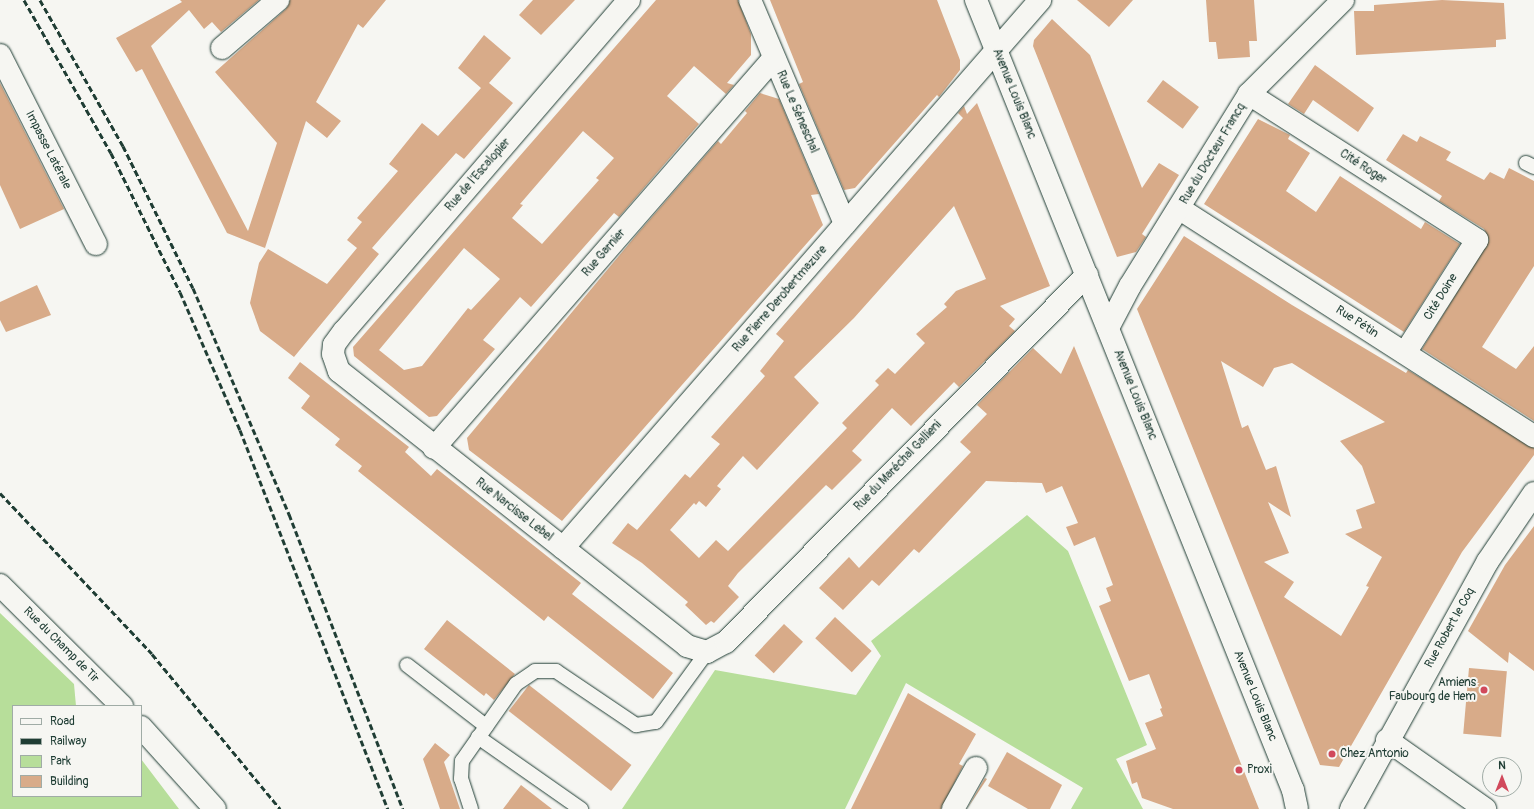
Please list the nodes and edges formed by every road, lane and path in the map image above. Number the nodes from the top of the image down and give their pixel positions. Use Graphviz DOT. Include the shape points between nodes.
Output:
graph roads {
  1 [pos="278,0"];
  2 [pos="629,0"];
  3 [pos="750,0"];
  4 [pos="976,0"];
  5 [pos="1040,0"];
  6 [pos="1343,0"];
  7 [pos="222,48"];
  8 [pos="996,50"];
  9 [pos="0,55"];
  10 [pos="774,58"];
  11 [pos="1249,94"];
  12 [pos="1180,209"];
  13 [pos="845,224"];
  14 [pos="1477,240"];
  15 [pos="96,244"];
  16 [pos="1087,275"];
  17 [pos="1108,328"];
  18 [pos="1405,353"];
  19 [pos="333,354"];
  20 [pos="1534,436"];
  21 [pos="434,448"];
  22 [pos="1534,493"];
  23 [pos="563,548"];
  24 [pos="0,585"];
  25 [pos="707,652"];
  26 [pos="407,665"];
  27 [pos="121,705"];
  28 [pos="142,728"];
  29 [pos="482,732"];
  30 [pos="1387,740"];
  31 [pos="976,768"];
  32 [pos="1295,799"];
  33 [pos="215,809"];
  34 [pos="471,809"];
  35 [pos="581,809"];
  36 [pos="953,809"];
  37 [pos="1310,809"];
  38 [pos="1351,809"];
  39 [pos="1485,809"];
  1 -- 7 [label="street"];
  2 -- 19 [label="street, Rue de l'Escalopier" via="344,332 334,345"];
  3 -- 10 [label="street, Rue Le Séneschal"];
  4 -- 8 [label="street, Avenue Louis Blanc"];
  5 -- 8 [label="street, Rue Pierre Derobertmazure"];
  6 -- 11 [label="street, Rue du Docteur Francq"];
  8 -- 13 [label="street, Rue Pierre Derobertmazure"];
  8 -- 16 [label="street, Avenue Louis Blanc"];
  9 -- 15 [label="street, Impasse Latérale"];
  10 -- 13 [label="street, Rue Le Séneschal"];
  10 -- 21 [label="street, Rue Garnier"];
  11 -- 12 [label="street, Rue du Docteur Francq"];
  11 -- 14 [label="street, Cité Roger"];
  12 -- 17 [label="street, Rue du Docteur Francq" via="1130,286"];
  12 -- 18 [label="street, Rue Pétin"];
  13 -- 23 [label="street, Rue Pierre Derobertmazure"];
  14 -- 18 [label="street, Cité Doine"];
  16 -- 17 [label="street, Avenue Louis Blanc"];
  16 -- 25 [label="street, Rue du Maréchal Gallieni" via="726,642"];
  17 -- 32 [label="street, Avenue Louis Blanc"];
  18 -- 20 [label="street, Rue Pétin"];
  19 -- 21 [label="street, Rue Narcisse Lebel" via="339,371"];
  21 -- 23 [label="street, Rue Narcisse Lebel"];
  22 -- 30 [label="street, Rue Robert le Coq" via="1488,561"];
  23 -- 25 [label="street, Rue Narcisse Lebel" via="687,646"];
  24 -- 27 [label="street, Rue du Champ de Tir"];
  25 -- 29 [label="lane" via="656,722 636,726 556,671 535,671 516,684"];
  26 -- 29 [label="lane"];
  28 -- 33 [label="street"];
  29 -- 34 [label="lane" via="462,761 461,779"];
  29 -- 35 [label="lane"];
  30 -- 38 [label="street, Rue Robert le Coq"];
  30 -- 39 [label="street"];
  31 -- 36 [label="street"];
  32 -- 37 [label="street, Avenue Louis Blanc"];
}
